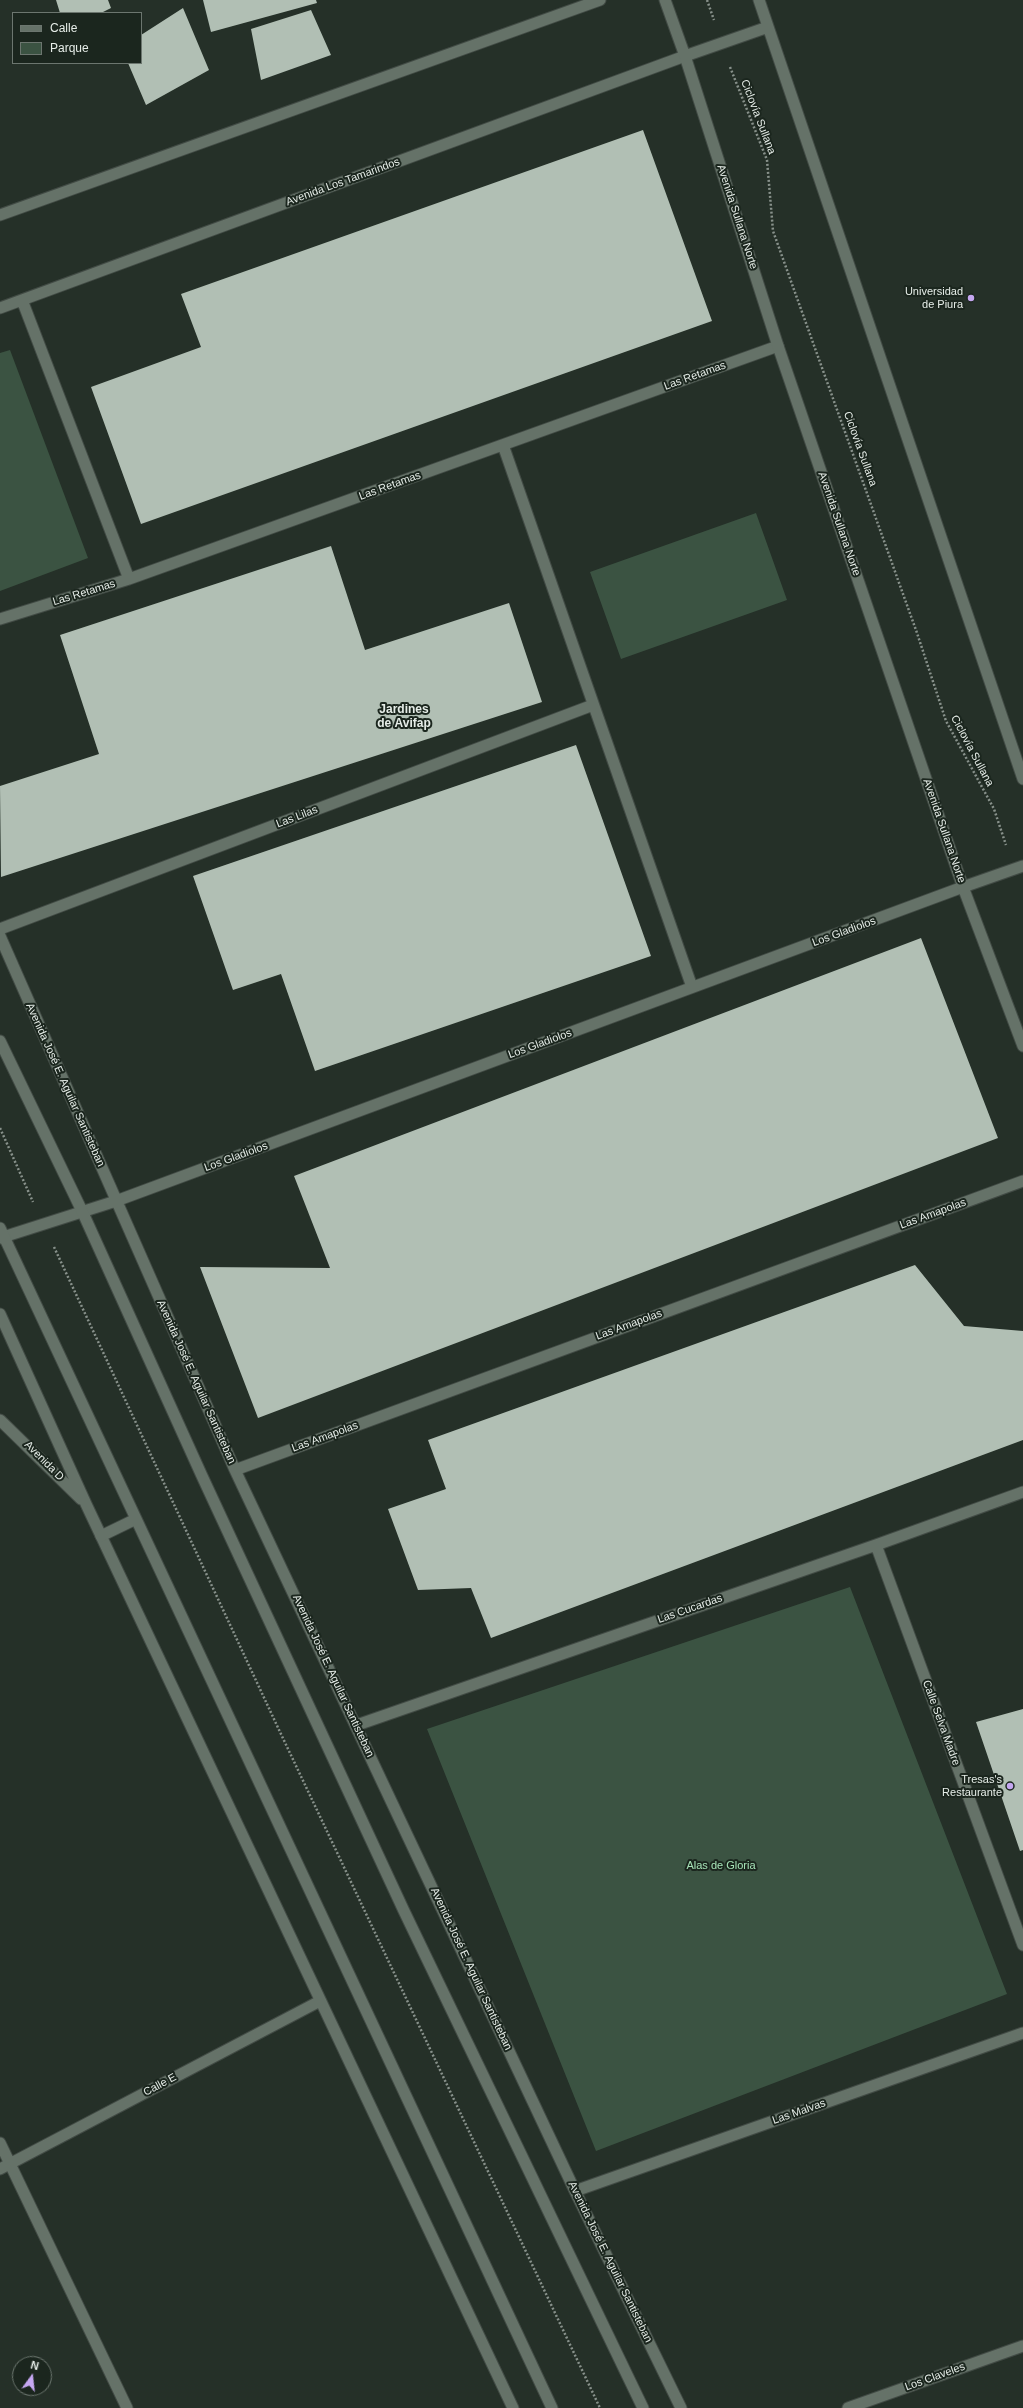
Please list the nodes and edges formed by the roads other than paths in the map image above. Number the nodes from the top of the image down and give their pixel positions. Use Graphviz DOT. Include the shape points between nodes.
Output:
graph roads {
  1 [pos="600,0"];
  2 [pos="665,0"];
  3 [pos="759,0"];
  4 [pos="768,27"];
  5 [pos="685,56"];
  6 [pos="0,215"];
  7 [pos="22,300"];
  8 [pos="0,308"];
  9 [pos="778,346"];
  10 [pos="503,445"];
  11 [pos="129,579"];
  12 [pos="0,619"];
  13 [pos="593,705"];
  14 [pos="1023,779"];
  15 [pos="1019,867"];
  16 [pos="963,887"];
  17 [pos="0,929"];
  18 [pos="0,936"];
  19 [pos="692,987"];
  20 [pos="0,1041"];
  21 [pos="1023,1046"];
  22 [pos="1023,1181"];
  23 [pos="139,1193"];
  24 [pos="116,1202"];
  25 [pos="84,1213"];
  26 [pos="1,1234"];
  27 [pos="0,1314"];
  28 [pos="0,1420"];
  29 [pos="235,1470"];
  30 [pos="1023,1492"];
  31 [pos="86,1504"];
  32 [pos="136,1519"];
  33 [pos="101,1536"];
  34 [pos="876,1545"];
  35 [pos="356,1725"];
  36 [pos="1023,1945"];
  37 [pos="320,2001"];
  38 [pos="1023,2033"];
  39 [pos="0,2143"];
  40 [pos="11,2163"];
  41 [pos="0,2169"];
  42 [pos="575,2191"];
  43 [pos="1023,2346"];
  44 [pos="127,2408"];
  45 [pos="513,2408"];
  46 [pos="552,2408"];
  47 [pos="643,2408"];
  48 [pos="681,2408"];
  49 [pos="848,2408"];
  1 -- 6 [label="street"];
  2 -- 5 [label="street, Avenida Sullana Norte"];
  3 -- 4 [label="street"];
  4 -- 5 [label="street, Avenida Los Tamarindos"];
  4 -- 14 [label="street"];
  5 -- 7 [label="street, Avenida Los Tamarindos"];
  5 -- 9 [label="street, Avenida Sullana Norte"];
  7 -- 8 [label="street, Avenida Los Tamarindos"];
  7 -- 11 [label="street"];
  9 -- 10 [label="street, Las Retamas"];
  9 -- 16 [label="street, Avenida Sullana Norte"];
  10 -- 11 [label="street, Las Retamas"];
  10 -- 13 [label="street"];
  11 -- 12 [label="street, Las Retamas"];
  13 -- 17 [label="street, Las Lilas"];
  13 -- 19 [label="street"];
  15 -- 16 [label="street"];
  16 -- 19 [label="street"];
  16 -- 21 [label="street, Avenida Sullana Norte"];
  16 -- 23 [label="street, Los Gladiolos"];
  18 -- 24 [label="street, Avenida José E. Aguilar Santisteban"];
  19 -- 23 [label="street"];
  20 -- 25 [label="street"];
  22 -- 29 [label="street, Las Amapolas"];
  23 -- 24 [label="street, Los Gladiolos"];
  24 -- 25 [label="street, Los Gladiolos"];
  24 -- 29 [label="street, Avenida José E. Aguilar Santisteban"];
  25 -- 26 [label="street"];
  25 -- 47 [label="street" via="202,1476 404,1911"];
  26 -- 32 [label="street"];
  27 -- 31 [label="street"];
  28 -- 31 [label="street, Avenida D"];
  29 -- 35 [label="street, Avenida José E. Aguilar Santisteban"];
  30 -- 34 [label="street, Las Cucardas"];
  31 -- 33 [label="street"];
  32 -- 33 [label="street"];
  32 -- 46 [label="street"];
  33 -- 37 [label="street"];
  34 -- 35 [label="street, Las Cucardas"];
  34 -- 36 [label="street, Calle Selva Madre"];
  35 -- 42 [label="street, Avenida José E. Aguilar Santisteban"];
  37 -- 40 [label="street, Calle E"];
  37 -- 45 [label="street"];
  38 -- 42 [label="street, Las Malvas"];
  39 -- 40 [label="street"];
  40 -- 41 [label="street, Calle E"];
  40 -- 44 [label="street"];
  42 -- 48 [label="street, Avenida José E. Aguilar Santisteban"];
  43 -- 49 [label="street, Los Claveles"];
}
